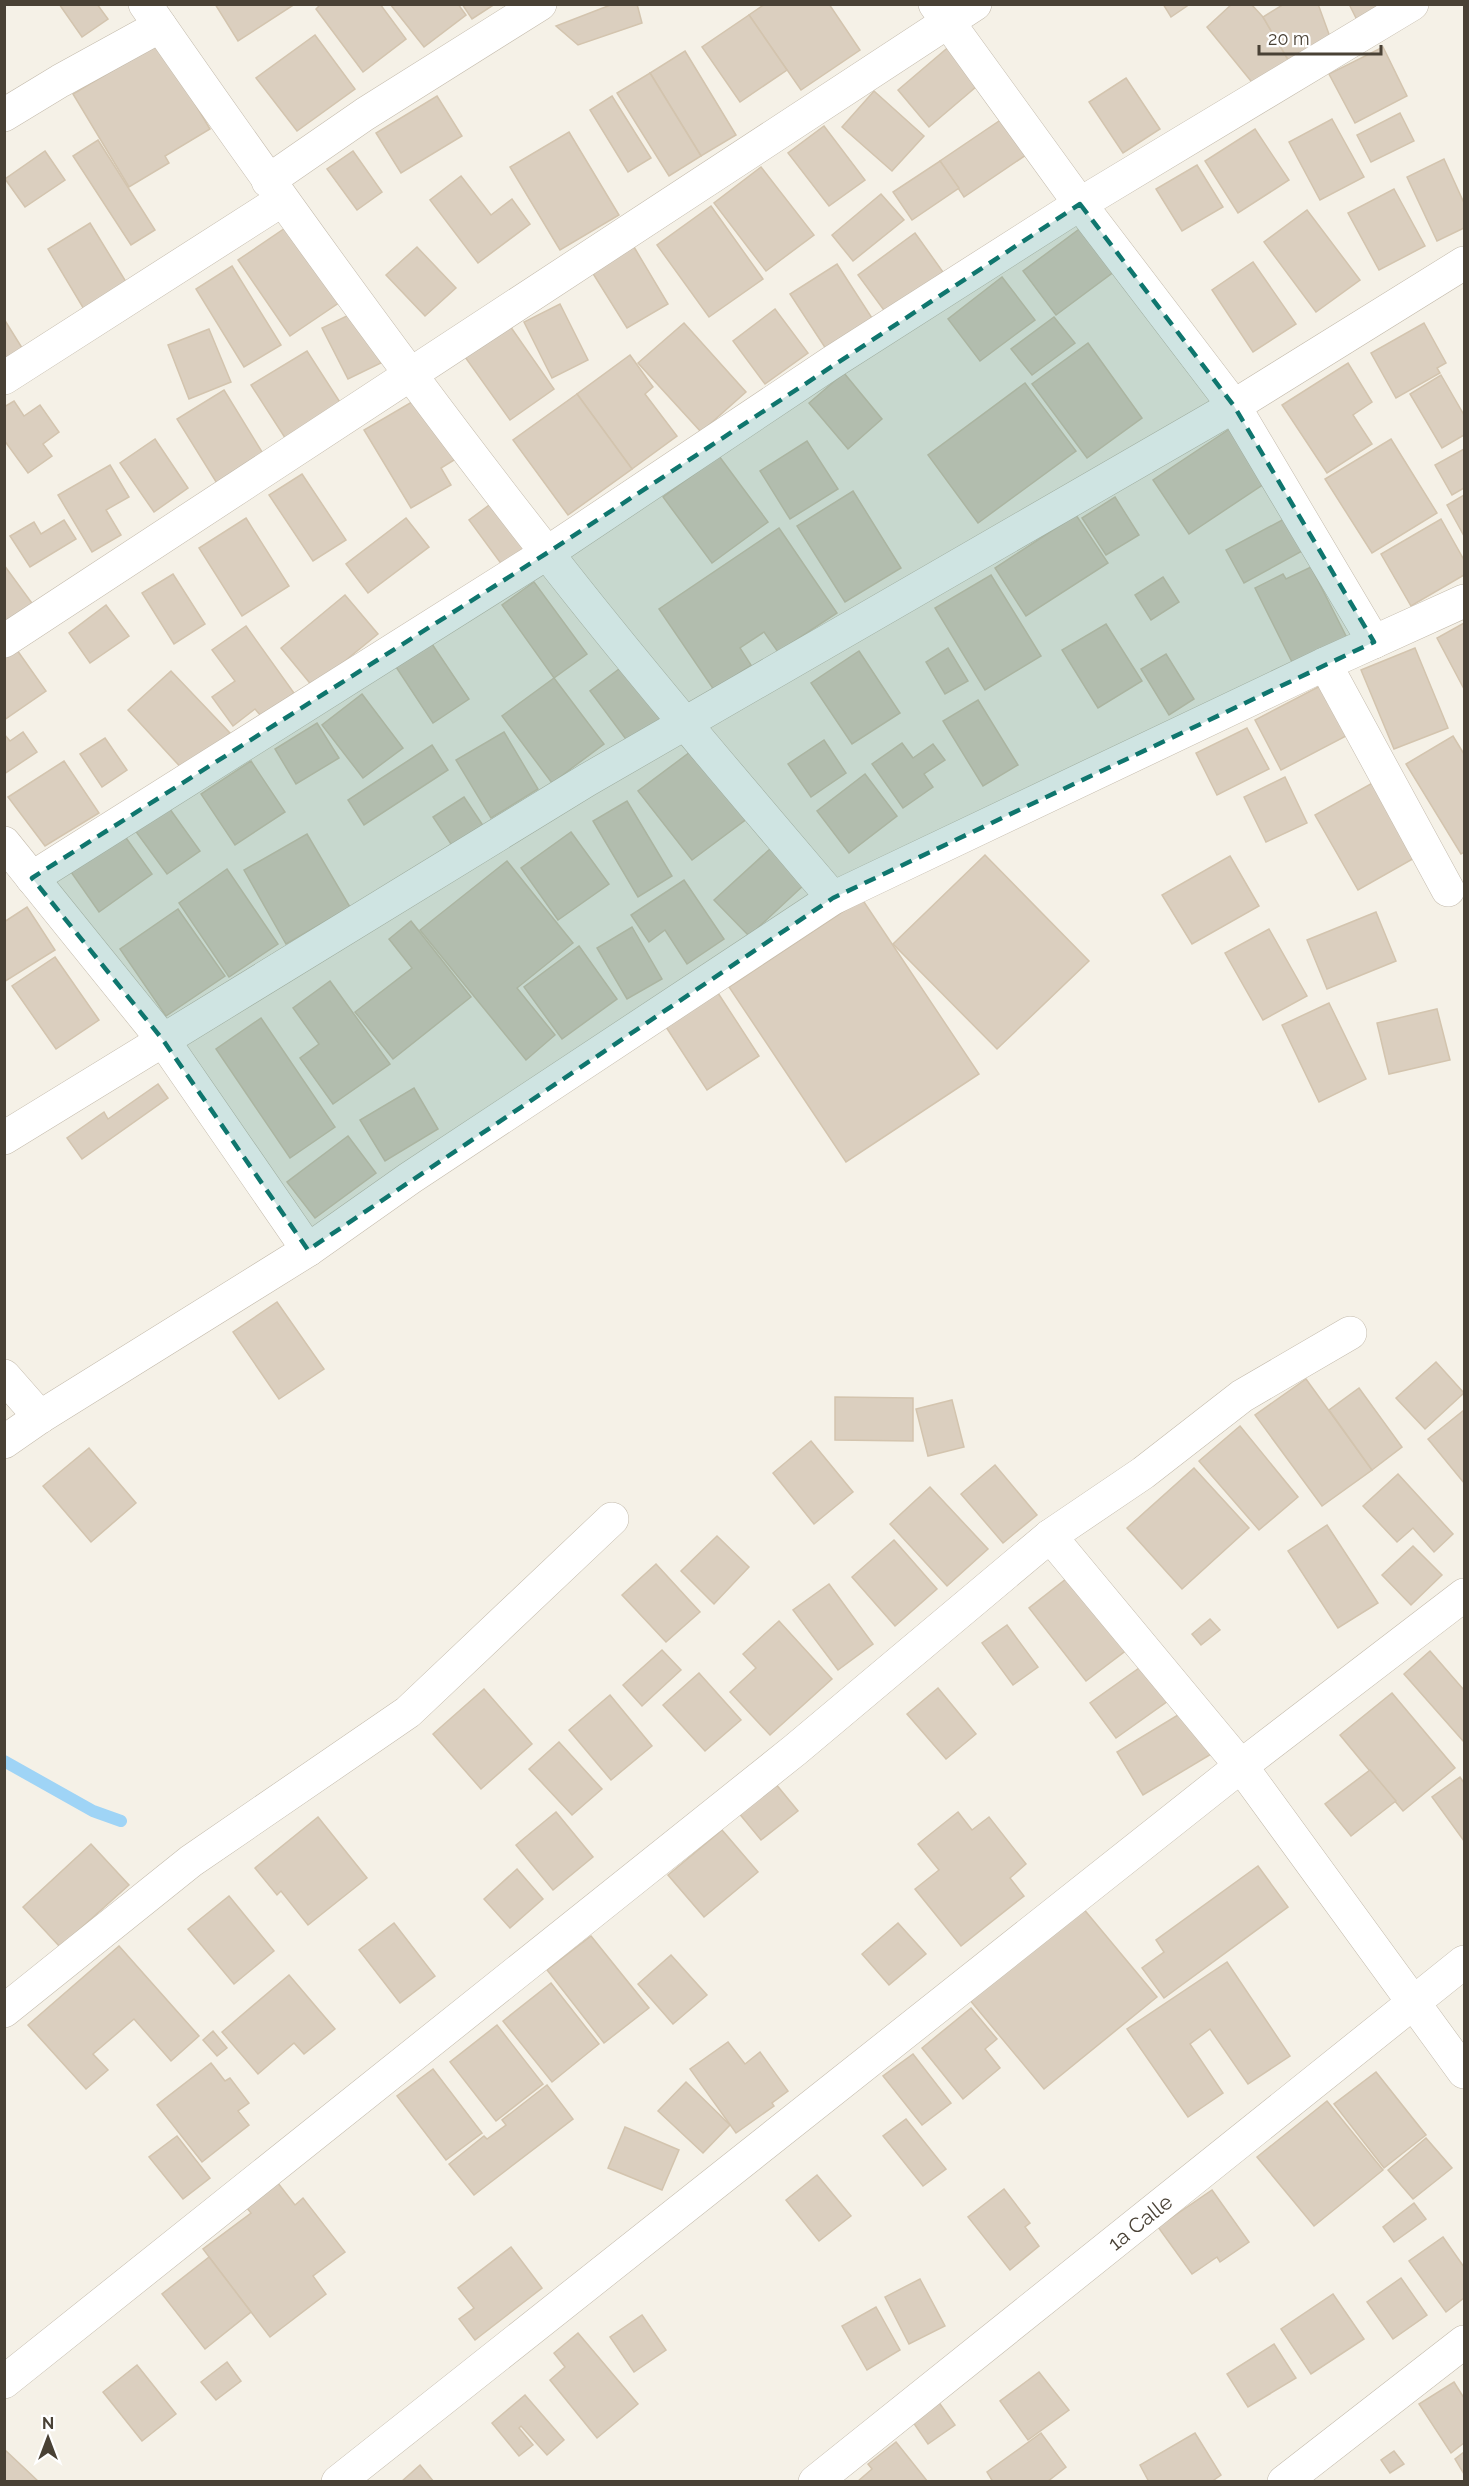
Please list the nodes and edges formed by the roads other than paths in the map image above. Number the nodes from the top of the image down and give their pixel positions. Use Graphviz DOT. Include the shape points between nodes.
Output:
graph roads {
  1 [pos="540,4"];
  2 [pos="1412,4"];
  3 [pos="952,10"];
  4 [pos="152,15"];
  5 [pos="4,115"];
  6 [pos="275,191"];
  7 [pos="1080,204"];
  8 [pos="1464,263"];
  9 [pos="411,374"];
  10 [pos="4,378"];
  11 [pos="1234,406"];
  12 [pos="547,553"];
  13 [pos="1464,602"];
  14 [pos="4,641"];
  15 [pos="1374,642"];
  16 [pos="1325,664"];
  17 [pos="685,723"];
  18 [pos="4,843"];
  19 [pos="32,878"];
  20 [pos="1448,890"];
  21 [pos="833,898"];
  22 [pos="163,1040"];
  23 [pos="4,1138"];
  24 [pos="308,1250"];
  25 [pos="1350,1333"];
  26 [pos="4,1376"];
  27 [pos="39,1417"];
  28 [pos="4,1442"];
  29 [pos="612,1519"];
  30 [pos="1050,1536"];
  31 [pos="1464,1594"];
  32 [pos="1241,1766"];
  33 [pos="1464,1962"];
  34 [pos="1413,2003"];
  35 [pos="4,2011"];
  36 [pos="1464,2072"];
  37 [pos="1460,2356"];
  38 [pos="4,2382"];
  39 [pos="338,2481"];
  40 [pos="815,2481"];
  41 [pos="1284,2481"];
  1 -- 6 [label="street" via="365,114"];
  2 -- 7 [label="street"];
  3 -- 7 [label="street"];
  3 -- 9 [label="street"];
  4 -- 5 [label="street" via="60,81"];
  4 -- 6 [label="street"];
  6 -- 9 [label="street"];
  6 -- 10 [label="street"];
  7 -- 11 [label="street"];
  7 -- 12 [label="street" via="811,376"];
  8 -- 11 [label="street"];
  9 -- 12 [label="street"];
  9 -- 14 [label="street"];
  11 -- 15 [label="street"];
  11 -- 17 [label="street"];
  12 -- 17 [label="street"];
  12 -- 19 [label="street"];
  13 -- 15 [label="street"];
  15 -- 16 [label="street"];
  16 -- 20 [label="street"];
  16 -- 21 [label="street"];
  17 -- 21 [label="street"];
  17 -- 22 [label="street"];
  18 -- 19 [label="street"];
  19 -- 22 [label="street"];
  21 -- 24 [label="street"];
  22 -- 23 [label="street"];
  22 -- 24 [label="street"];
  24 -- 27 [label="street"];
  25 -- 30 [label="street" via="1242,1396 1143,1473"];
  26 -- 27 [label="street"];
  27 -- 28 [label="street"];
  29 -- 35 [label="street" via="408,1712 191,1861"];
  30 -- 32 [label="street"];
  30 -- 38 [label="street" via="795,1750"];
  31 -- 32 [label="street"];
  32 -- 34 [label="street"];
  32 -- 39 [label="street"];
  33 -- 34 [label="street, 1a Calle"];
  34 -- 36 [label="street"];
  34 -- 40 [label="street, 1a Calle"];
  37 -- 41 [label="street"];
}
